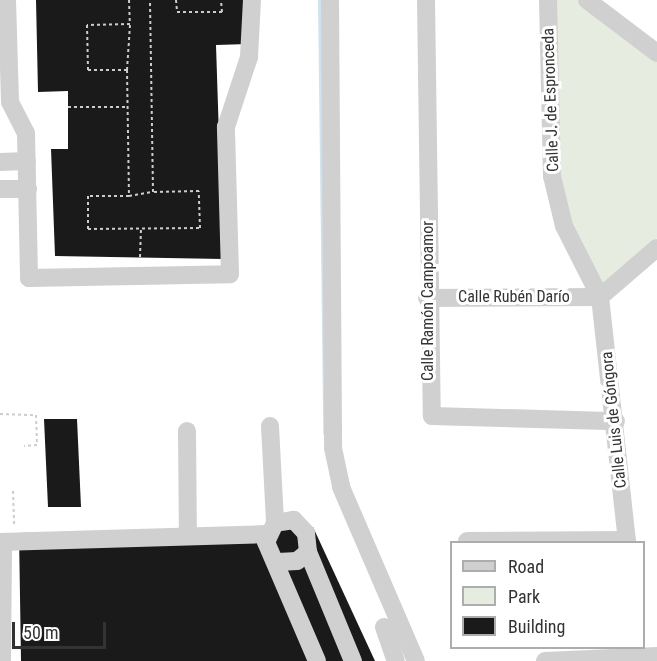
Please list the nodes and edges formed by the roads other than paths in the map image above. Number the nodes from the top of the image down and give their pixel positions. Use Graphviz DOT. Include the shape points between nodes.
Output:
graph roads {
  1 [pos="7,0"];
  2 [pos="252,0"];
  3 [pos="330,0"];
  4 [pos="426,0"];
  5 [pos="548,0"];
  6 [pos="587,0"];
  7 [pos="657,53"];
  8 [pos="27,161"];
  9 [pos="0,162"];
  10 [pos="0,189"];
  11 [pos="28,189"];
  12 [pos="657,248"];
  13 [pos="600,297"];
  14 [pos="427,298"];
  15 [pos="616,421"];
  16 [pos="270,426"];
  17 [pos="187,431"];
  18 [pos="271,529"];
  19 [pos="188,536"];
  20 [pos="467,541"];
  21 [pos="627,541"];
  22 [pos="2,542"];
  23 [pos="308,552"];
  24 [pos="278,561"];
  25 [pos="384,627"];
  26 [pos="633,656"];
  27 [pos="657,656"];
  28 [pos="2,661"];
  29 [pos="317,661"];
  30 [pos="353,661"];
  31 [pos="396,661"];
  32 [pos="416,661"];
  33 [pos="545,661"];
  1 -- 8 [label="street" via="10,102 23,118"];
  2 -- 11 [label="street" via="249,57 226,128 230,274 29,278"];
  3 -- 32 [label="street" via="333,448 341,487"];
  4 -- 14 [label="street, Calle Ramón Campoamor"];
  5 -- 13 [label="street, Calle J. de Espronceda" via="552,176 564,226"];
  6 -- 7 [label="street"];
  8 -- 9 [label="street"];
  8 -- 11 [label="street"];
  10 -- 11 [label="street"];
  12 -- 13 [label="street"];
  13 -- 14 [label="street, Calle Rubén Darío"];
  13 -- 15 [label="street, Calle Luis de Góngora"];
  14 -- 15 [label="street, Calle Ramón Campoamor" via="432,416"];
  15 -- 21 [label="street, Calle Luis de Góngora"];
  16 -- 18 [label="street"];
  17 -- 19 [label="street"];
  18 -- 19 [label="street"];
  18 -- 23 [label="street" via="294,520 306,533"];
  18 -- 24 [label="street"];
  19 -- 22 [label="street"];
  20 -- 21 [label="street"];
  22 -- 28 [label="street"];
  23 -- 24 [label="street" via="297,561"];
  23 -- 30 [label="street"];
  24 -- 29 [label="street"];
  25 -- 31 [label="street"];
  26 -- 27 [label="street"];
  26 -- 33 [label="street"];
}
